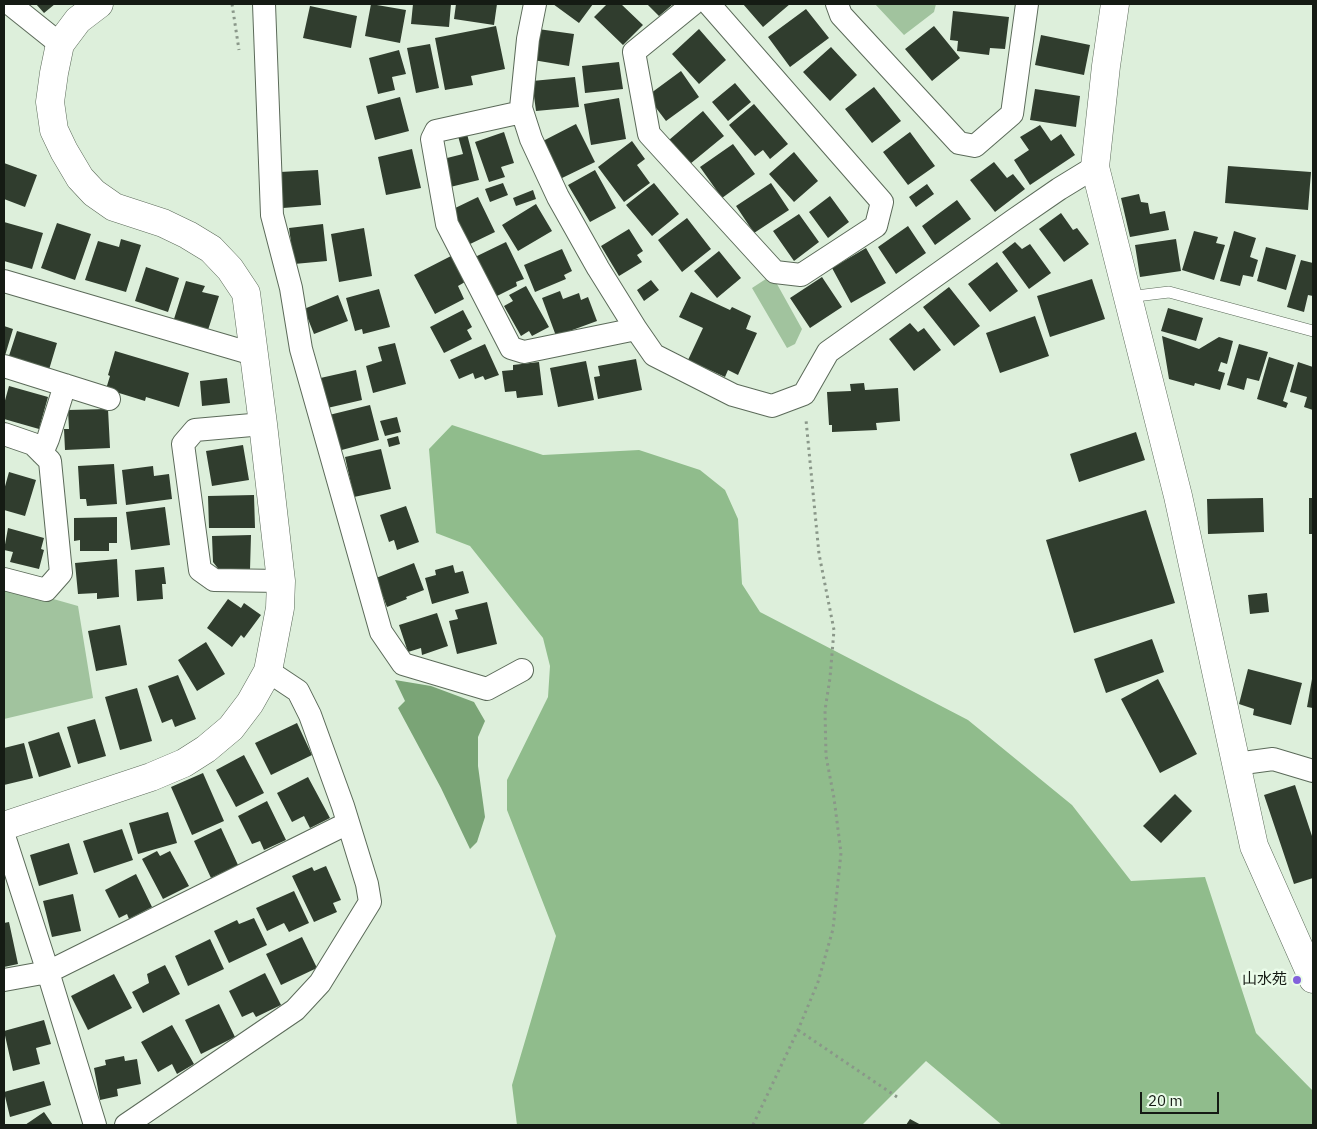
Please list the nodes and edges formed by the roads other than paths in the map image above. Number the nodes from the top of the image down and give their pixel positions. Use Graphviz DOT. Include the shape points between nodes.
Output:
graph roads {
  1 [pos="10,4"];
  2 [pos="100,4"];
  3 [pos="264,4"];
  4 [pos="535,4"];
  5 [pos="693,4"];
  6 [pos="708,4"];
  7 [pos="837,4"];
  8 [pos="1027,4"];
  9 [pos="1108,5"];
  10 [pos="60,44"];
  11 [pos="522,112"];
  12 [pos="1095,167"];
  13 [pos="4,281"];
  14 [pos="1128,297"];
  15 [pos="636,329"];
  16 [pos="1313,331"];
  17 [pos="253,354"];
  18 [pos="4,366"];
  19 [pos="65,385"];
  20 [pos="109,399"];
  21 [pos="263,424"];
  22 [pos="4,434"];
  23 [pos="42,453"];
  24 [pos="4,579"];
  25 [pos="281,580"];
  26 [pos="522,670"];
  27 [pos="268,671"];
  28 [pos="1236,764"];
  29 [pos="1313,771"];
  30 [pos="348,823"];
  31 [pos="4,826"];
  32 [pos="4,836"];
  33 [pos="48,972"];
  34 [pos="1313,979"];
  35 [pos="4,980"];
  36 [pos="95,1125"];
  37 [pos="126,1125"];
  1 -- 10 [label="street"];
  2 -- 10 [label="street" via="78,20"];
  3 -- 26 [label="street" via="272,215 291,288 304,358 381,632 403,664 487,689"];
  4 -- 11 [label="street" via="528,39"];
  5 -- 6 [label="street" via="634,52 649,134 775,272 800,275 876,226 882,202"];
  7 -- 8 [label="street" via="841,15 959,143 975,146 1012,114"];
  9 -- 12 [label="street" via="1106,66"];
  10 -- 17 [label="street" via="50,102 54,130 80,178 114,207 163,223 211,249 246,293"];
  11 -- 15 [label="street" via="558,197"];
  11 -- 15 [label="street" via="436,131 432,139 447,224 511,348 524,352"];
  12 -- 14 [label="street"];
  12 -- 15 [label="street" via="1021,215 828,352 804,394 772,406 733,395 654,355"];
  13 -- 17 [label="street"];
  14 -- 16 [label="lane" via="1169,292"];
  14 -- 28 [label="street" via="1178,496"];
  17 -- 21 [label="street"];
  18 -- 19 [label="street"];
  19 -- 20 [label="street"];
  19 -- 23 [label="street"];
  21 -- 25 [label="street"];
  21 -- 25 [label="street" via="195,430 183,444 200,570 214,580"];
  22 -- 23 [label="street" via="33,444"];
  23 -- 24 [label="street" via="50,462 61,573 46,590"];
  25 -- 27 [label="street" via="278,623"];
  27 -- 30 [label="street" via="298,691 310,715"];
  27 -- 31 [label="street" via="231,728 184,763"];
  28 -- 29 [label="street" via="1273,759"];
  28 -- 34 [label="street" via="1254,846"];
  30 -- 33 [label="street"];
  30 -- 37 [label="street" via="370,902 320,983 295,1010"];
  32 -- 33 [label="street"];
  33 -- 35 [label="street"];
  33 -- 36 [label="street"];
}
